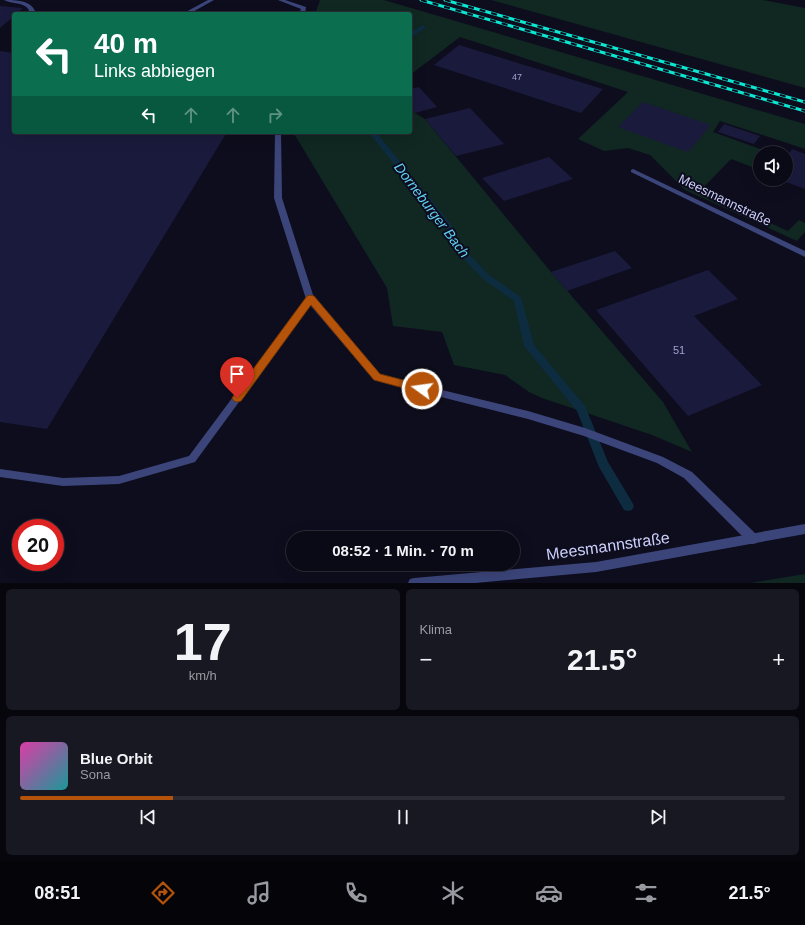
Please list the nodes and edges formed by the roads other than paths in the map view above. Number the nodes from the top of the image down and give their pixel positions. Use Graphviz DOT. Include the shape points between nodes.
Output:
graph roads {
  1 [pos="6,0"];
  2 [pos="212,0"];
  3 [pos="280,0"];
  4 [pos="33,12"];
  5 [pos="189,12"];
  6 [pos="303,12"];
  7 [pos="278,134"];
  8 [pos="633,171"];
  9 [pos="805,254"];
  10 [pos="310,299"];
  11 [pos="0,473"];
  12 [pos="805,529"];
  13 [pos="753,539"];
  14 [pos="414,583"];
  1 -- 4 [label="street" via="27,4"];
  2 -- 5 [label="street"];
  3 -- 6 [label="street" via="304,8"];
  7 -- 10 [label="street" via="278,198"];
  8 -- 9 [label="street, Meesmannstraße"];
  10 -- 11 [label="street" via="192,460 119,480 63,482"];
  10 -- 13 [label="street" via="377,378 528,415 585,432 660,460 688,475"];
  12 -- 13 [label="street, Meesmannstraße"];
  13 -- 14 [label="street, Meesmannstraße" via="596,566"];
}
